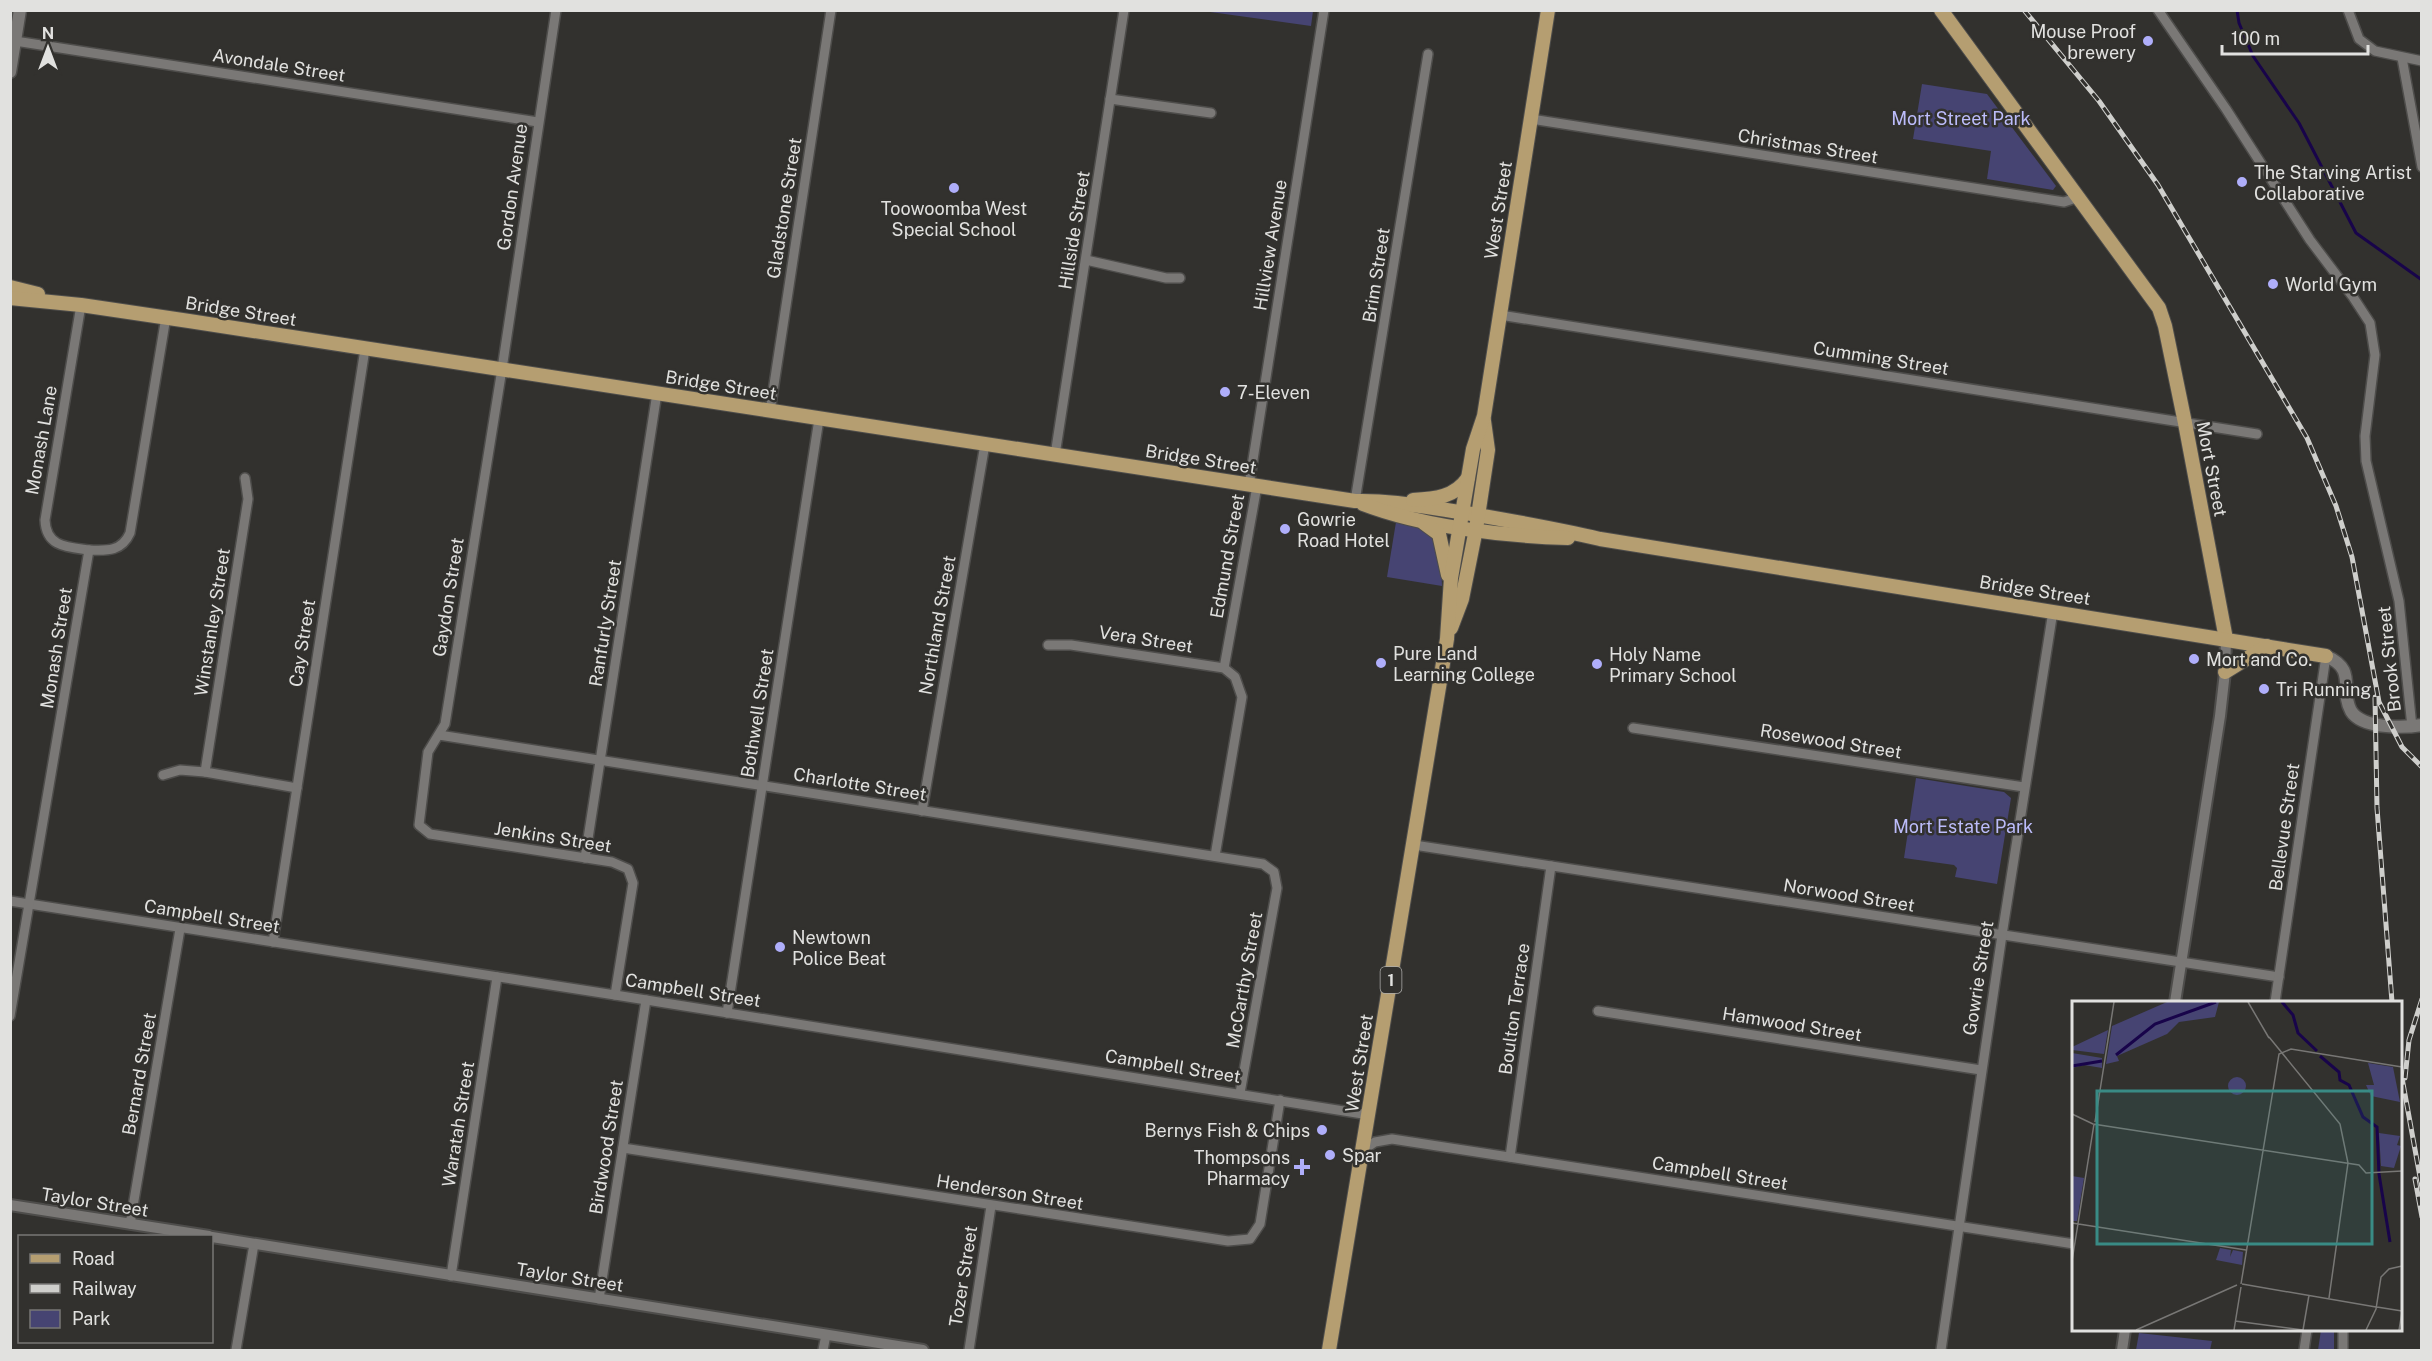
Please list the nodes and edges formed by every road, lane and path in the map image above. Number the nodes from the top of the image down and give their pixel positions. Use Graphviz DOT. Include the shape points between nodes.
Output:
graph roads {
  1 [pos="20,10"];
  2 [pos="556,10"];
  3 [pos="831,10"];
  4 [pos="1124,10"];
  5 [pos="1324,10"];
  6 [pos="1548,10"];
  7 [pos="1941,10"];
  8 [pos="2158,10"];
  9 [pos="2348,10"];
  10 [pos="15,41"];
  11 [pos="1428,54"];
  12 [pos="2402,57"];
  13 [pos="2421,61"];
  14 [pos="11,71"];
  15 [pos="1110,99"];
  16 [pos="1211,113"];
  17 [pos="1531,119"];
  18 [pos="538,122"];
  19 [pos="2421,167"];
  20 [pos="2079,197"];
  21 [pos="1086,260"];
  22 [pos="1180,278"];
  23 [pos="10,287"];
  24 [pos="10,298"];
  25 [pos="81,305"];
  26 [pos="1500,315"];
  27 [pos="166,317"];
  28 [pos="364,349"];
  29 [pos="502,369"];
  30 [pos="657,393"];
  31 [pos="770,411"];
  32 [pos="1484,416"];
  33 [pos="819,418"];
  34 [pos="2185,423"];
  35 [pos="2257,434"];
  36 [pos="986,444"];
  37 [pos="1055,455"];
  38 [pos="1468,477"];
  39 [pos="245,478"];
  40 [pos="1253,485"];
  41 [pos="1384,500"];
  42 [pos="1355,501"];
  43 [pos="1478,515"];
  44 [pos="1462,520"];
  45 [pos="1420,521"];
  46 [pos="1476,529"];
  47 [pos="1600,539"];
  48 [pos="89,550"];
  49 [pos="1448,598"];
  50 [pos="2053,611"];
  51 [pos="1447,639"];
  52 [pos="2226,639"];
  53 [pos="1048,645"];
  54 [pos="2267,646"];
  55 [pos="2326,656"];
  56 [pos="1224,668"];
  57 [pos="2225,672"];
  58 [pos="2417,726"];
  59 [pos="1633,728"];
  60 [pos="439,735"];
  61 [pos="600,760"];
  62 [pos="205,772"];
  63 [pos="163,775"];
  64 [pos="762,786"];
  65 [pos="2024,787"];
  66 [pos="297,788"];
  67 [pos="922,811"];
  68 [pos="419,825"];
  69 [pos="1414,845"];
  70 [pos="1215,856"];
  71 [pos="585,858"];
  72 [pos="1551,866"];
  73 [pos="1274,872"];
  74 [pos="10,902"];
  75 [pos="30,904"];
  76 [pos="180,929"];
  77 [pos="2001,935"];
  78 [pos="273,942"];
  79 [pos="2181,962"];
  80 [pos="498,976"];
  81 [pos="2279,977"];
  82 [pos="615,995"];
  83 [pos="646,1000"];
  84 [pos="2175,1001"];
  85 [pos="2275,1001"];
  86 [pos="1598,1011"];
  87 [pos="727,1012"];
  88 [pos="10,1016"];
  89 [pos="1981,1070"];
  90 [pos="1240,1093"];
  91 [pos="1280,1100"];
  92 [pos="1369,1115"];
  93 [pos="623,1148"];
  94 [pos="1363,1150"];
  95 [pos="1509,1157"];
  96 [pos="10,1205"];
  97 [pos="991,1206"];
  98 [pos="130,1224"];
  99 [pos="1957,1227"];
  100 [pos="198,1235"];
  101 [pos="213,1237"];
  102 [pos="254,1244"];
  103 [pos="2072,1244"];
  104 [pos="451,1276"];
  105 [pos="599,1299"];
  106 [pos="2125,1331"];
  107 [pos="2307,1331"];
  108 [pos="2343,1331"];
  109 [pos="826,1335"];
  110 [pos="236,1350"];
  111 [pos="823,1350"];
  112 [pos="923,1350"];
  113 [pos="969,1350"];
  114 [pos="1329,1350"];
  115 [pos="1941,1350"];
  116 [pos="2122,1350"];
  117 [pos="2304,1350"];
  118 [pos="2343,1350"];
  1 -- 10 [label="main road"];
  2 -- 18 [label="street, Gordon Avenue"];
  3 -- 31 [label="street, Gladstone Street"];
  4 -- 15 [label="street, Hillside Street"];
  5 -- 40 [label="street, Hillview Avenue"];
  6 -- 17 [label="main road, West Street"];
  7 -- 20 [label="main road, Mort Street"];
  8 -- 58 [label="street, Brook Street" via="2310,240 2370,323 2375,355 2366,461 2399,601"];
  9 -- 12 [label="street" via="2359,39 2375,51"];
  10 -- 14 [label="main road"];
  10 -- 18 [label="street, Avondale Street"];
  11 -- 42 [label="street, Brim Street"];
  12 -- 13 [label="street"];
  12 -- 19 [label="street"];
  15 -- 16 [label="street"];
  15 -- 21 [label="street, Hillside Street"];
  17 -- 20 [label="street, Christmas Street" via="2064,202"];
  17 -- 26 [label="main road, West Street"];
  18 -- 29 [label="street, Gordon Avenue"];
  20 -- 34 [label="main road, Mort Street" via="2159,308"];
  21 -- 22 [label="street"];
  21 -- 37 [label="street, Hillside Street"];
  23 -- 25 [label="main road, Bridge Street"];
  24 -- 25 [label="main road, Bridge Street"];
  25 -- 27 [label="main road, Bridge Street"];
  25 -- 48 [label="street, Monash Lane" via="45,530 51,540"];
  26 -- 32 [label="main road, West Street"];
  26 -- 34 [label="street, Cumming Street"];
  27 -- 28 [label="main road, Bridge Street"];
  27 -- 48 [label="street" via="130,533 118,548"];
  28 -- 29 [label="main road, Bridge Street"];
  28 -- 66 [label="street, Cay Street"];
  29 -- 30 [label="main road, Bridge Street"];
  29 -- 60 [label="street, Gaydon Street" via="445,724"];
  30 -- 31 [label="main road, Bridge Street"];
  30 -- 61 [label="street, Ranfurly Street"];
  31 -- 33 [label="main road, Bridge Street"];
  32 -- 38 [label="main road, West Street"];
  32 -- 43 [label="main road, West Street" via="1488,450"];
  33 -- 36 [label="main road, Bridge Street"];
  33 -- 64 [label="street, Bothwell Street"];
  34 -- 35 [label="street, Cumming Street"];
  34 -- 52 [label="main road, Mort Street"];
  36 -- 37 [label="main road, Bridge Street"];
  36 -- 67 [label="street, Northland Street"];
  37 -- 40 [label="main road, Bridge Street"];
  38 -- 41 [label="main road" via="1460,489 1447,495"];
  38 -- 44 [label="main road, West Street"];
  39 -- 62 [label="street, Winstanley Street" via="248,499"];
  40 -- 42 [label="main road, Bridge Street"];
  40 -- 56 [label="street, Edmund Street"];
  41 -- 42 [label="main road, Bridge Street"];
  41 -- 44 [label="main road, Bridge Street"];
  42 -- 45 [label="main road, Bridge Street"];
  43 -- 44 [label="main road, Bridge Street"];
  43 -- 46 [label="main road, West Street"];
  43 -- 47 [label="main road, Bridge Street"];
  44 -- 45 [label="main road, Bridge Street"];
  44 -- 46 [label="main road, Bridge Street"];
  44 -- 49 [label="main road, West Street"];
  45 -- 49 [label="main road" via="1435,529 1441,540 1448,570"];
  46 -- 47 [label="main road, Bridge Street" via="1534,537"];
  46 -- 51 [label="main road, West Street" via="1462,599"];
  47 -- 50 [label="main road, Bridge Street"];
  48 -- 75 [label="street, Monash Street"];
  49 -- 51 [label="main road, West Street"];
  50 -- 52 [label="main road, Bridge Street"];
  50 -- 65 [label="street, Gowrie Street"];
  51 -- 69 [label="main road, West Street"];
  52 -- 54 [label="main road, Bridge Street"];
  52 -- 57 [label="street, Mort Street"];
  53 -- 56 [label="street, Vera Street"];
  54 -- 55 [label="main road, Bridge Street"];
  54 -- 57 [label="main road"];
  55 -- 58 [label="main road" via="2344,670 2350,707 2358,718 2384,725"];
  55 -- 81 [label="street, Bellevue Street"];
  56 -- 70 [label="street, Vera Street" via="1236,677 1242,696"];
  57 -- 79 [label="street, Mort Street"];
  59 -- 65 [label="street, Rosewood Street"];
  60 -- 61 [label="street, Charlotte Street"];
  60 -- 68 [label="street, Gaydon Street" via="429,752"];
  61 -- 64 [label="street, Charlotte Street"];
  61 -- 71 [label="street, Ranfurly Street"];
  62 -- 63 [label="street" via="180,770"];
  62 -- 66 [label="street"];
  64 -- 67 [label="street, Charlotte Street"];
  64 -- 87 [label="street, Bothwell Street"];
  65 -- 77 [label="street, Gowrie Street"];
  66 -- 78 [label="street, Cay Street"];
  67 -- 70 [label="street, Charlotte Street"];
  68 -- 71 [label="street, Jenkins Street" via="430,834"];
  69 -- 72 [label="street, Norwood Street"];
  69 -- 92 [label="main road, West Street / 1"];
  70 -- 73 [label="street, Charlotte Street" via="1263,864"];
  71 -- 82 [label="street, Jenkins Street" via="628,869 633,883"];
  72 -- 77 [label="street, Norwood Street"];
  72 -- 95 [label="street, Boulton Terrace"];
  73 -- 90 [label="street, McCarthy Street" via="1277,888"];
  74 -- 75 [label="street, Campbell Street"];
  75 -- 76 [label="street, Campbell Street"];
  75 -- 88 [label="street, Monash Street"];
  76 -- 78 [label="street, Campbell Street"];
  76 -- 98 [label="street, Bernard Street"];
  77 -- 79 [label="street, Norwood Street"];
  77 -- 89 [label="street, Gowrie Street"];
  78 -- 80 [label="street, Campbell Street"];
  79 -- 81 [label="street, Norwood Street"];
  79 -- 84 [label="street, Mort Street"];
  80 -- 82 [label="street, Campbell Street"];
  80 -- 104 [label="street, Waratah Street"];
  81 -- 85 [label="street, Bellevue Street"];
  82 -- 83 [label="street, Campbell Street"];
  83 -- 87 [label="street, Campbell Street"];
  83 -- 93 [label="street, Birdwood Street"];
  86 -- 89 [label="street, Hamwood Street"];
  87 -- 90 [label="street, Campbell Street"];
  89 -- 99 [label="street, Gowrie Street"];
  90 -- 91 [label="street, Campbell Street"];
  91 -- 92 [label="street, Campbell Street"];
  91 -- 97 [label="street, Henderson Street" via="1260,1224 1250,1239 1228,1241"];
  92 -- 94 [label="main road, West Street"];
  93 -- 97 [label="street, Henderson Street"];
  93 -- 105 [label="street, Birdwood Street"];
  94 -- 95 [label="street, Campbell Street" via="1379,1141 1400,1140"];
  94 -- 114 [label="main road, West Street"];
  95 -- 99 [label="street, Campbell Street"];
  96 -- 98 [label="street, Taylor Street"];
  97 -- 113 [label="street, Tozer Street"];
  98 -- 100 [label="street, Taylor Street"];
  99 -- 103 [label="street, Campbell Street"];
  99 -- 115 [label="street, Gowrie Street"];
  101 -- 102 [label="street, Taylor Street"];
  102 -- 104 [label="street, Taylor Street"];
  102 -- 110 [label="street"];
  104 -- 105 [label="street, Taylor Street"];
  105 -- 109 [label="street, Taylor Street"];
  106 -- 116 [label="street"];
  107 -- 117 [label="street"];
  108 -- 118 [label="street"];
  109 -- 111 [label="street"];
  109 -- 112 [label="street, Taylor Street"];
}
